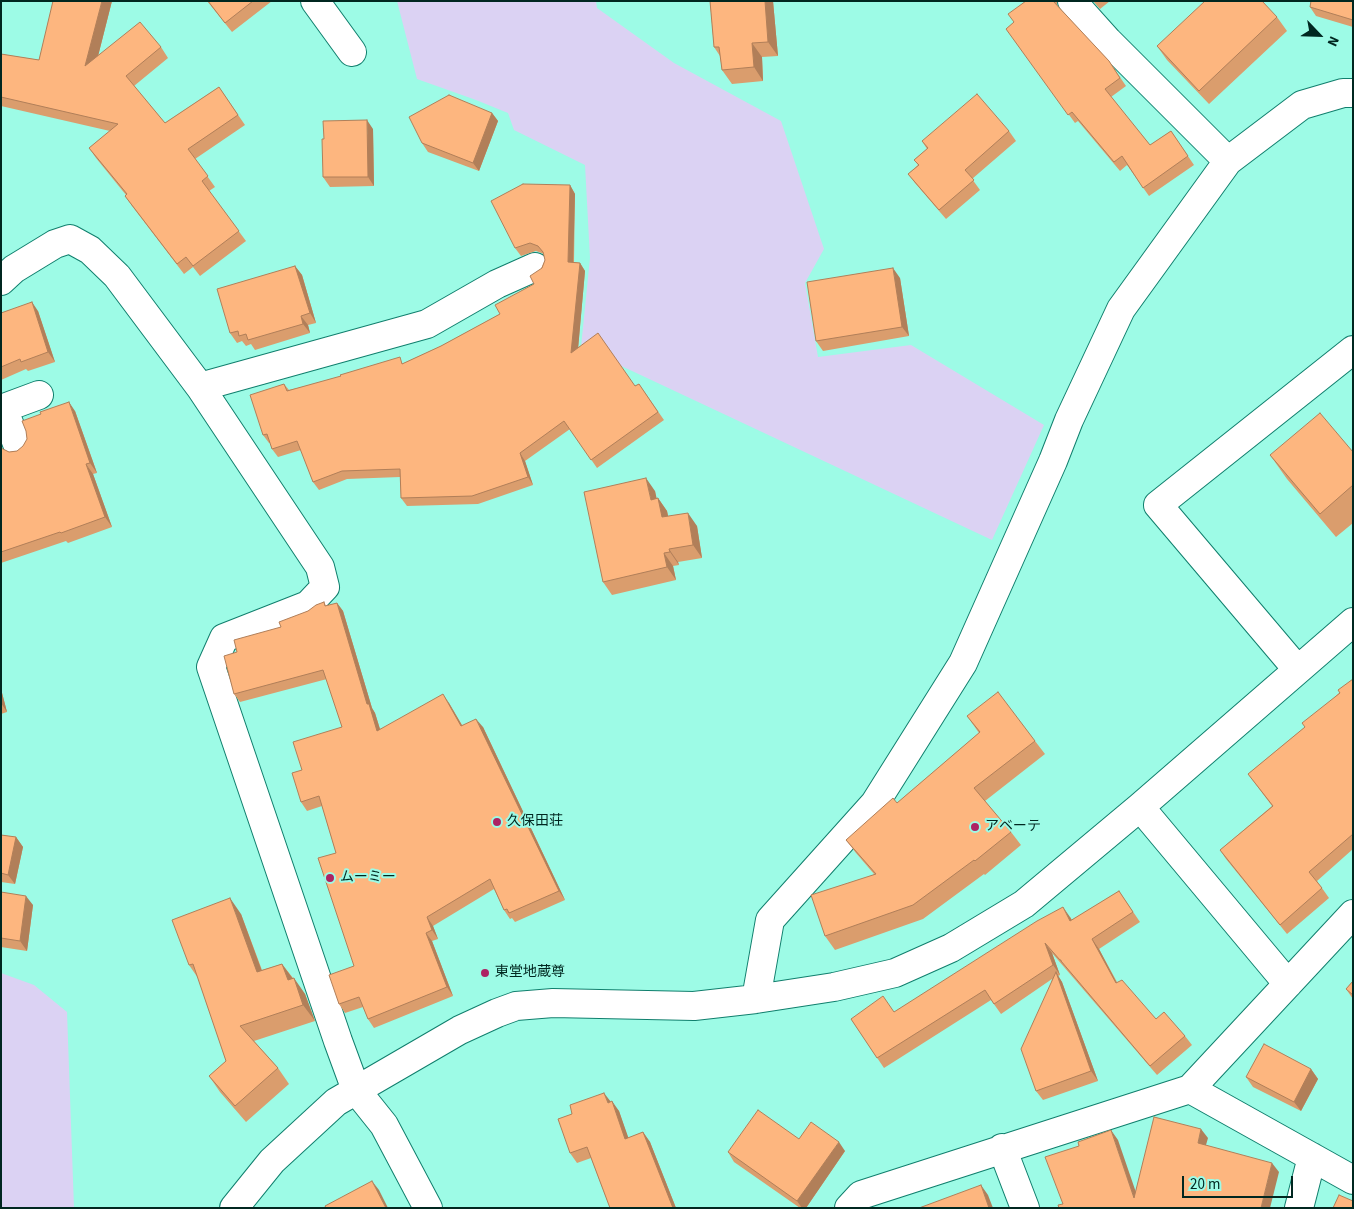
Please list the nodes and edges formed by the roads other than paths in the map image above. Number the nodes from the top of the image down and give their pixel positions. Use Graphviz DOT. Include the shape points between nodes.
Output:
graph roads {
  1 [pos="315,1"];
  2 [pos="1072,1"];
  3 [pos="352,52"];
  4 [pos="1353,93"];
  5 [pos="1228,161"];
  6 [pos="535,267"];
  7 [pos="1,281"];
  8 [pos="1353,350"];
  9 [pos="200,387"];
  10 [pos="39,395"];
  11 [pos="2,408"];
  12 [pos="18,446"];
  13 [pos="1353,622"];
  14 [pos="1297,669"];
  15 [pos="1140,808"];
  16 [pos="1353,914"];
  17 [pos="1288,984"];
  18 [pos="756,999"];
  19 [pos="1190,1089"];
  20 [pos="356,1090"];
  21 [pos="1002,1148"];
  22 [pos="1312,1157"];
  23 [pos="1353,1180"];
  24 [pos="234,1208"];
  25 [pos="428,1208"];
  26 [pos="849,1208"];
  27 [pos="1025,1208"];
  28 [pos="1299,1208"];
  1 -- 3 [label="street"];
  2 -- 5 [label="street"];
  4 -- 5 [label="street" via="1302,105"];
  5 -- 18 [label="street" via="1121,308 963,663 875,802 770,920"];
  6 -- 9 [label="street" via="497,284 427,324"];
  7 -- 9 [label="street" via="14,269 55,244 70,240 90,250 117,276"];
  8 -- 14 [label="street" via="1158,505"];
  9 -- 20 [label="street" via="320,567 325,587 308,605 224,638 212,666"];
  10 -- 11 [label="street"];
  11 -- 12 [label="street"];
  13 -- 14 [label="street"];
  14 -- 15 [label="street"];
  15 -- 17 [label="street"];
  15 -- 18 [label="street" via="1024,904 950,948 895,973 834,987"];
  16 -- 17 [label="street"];
  17 -- 19 [label="street"];
  18 -- 20 [label="street" via="694,1006 553,1003 516,1006 460,1030"];
  19 -- 21 [label="street"];
  19 -- 22 [label="street"];
  20 -- 24 [label="street" via="336,1102 272,1161"];
  20 -- 25 [label="street" via="384,1125"];
  21 -- 26 [label="street" via="861,1195"];
  21 -- 27 [label="street"];
  22 -- 23 [label="street"];
  22 -- 28 [label="street"];
}
